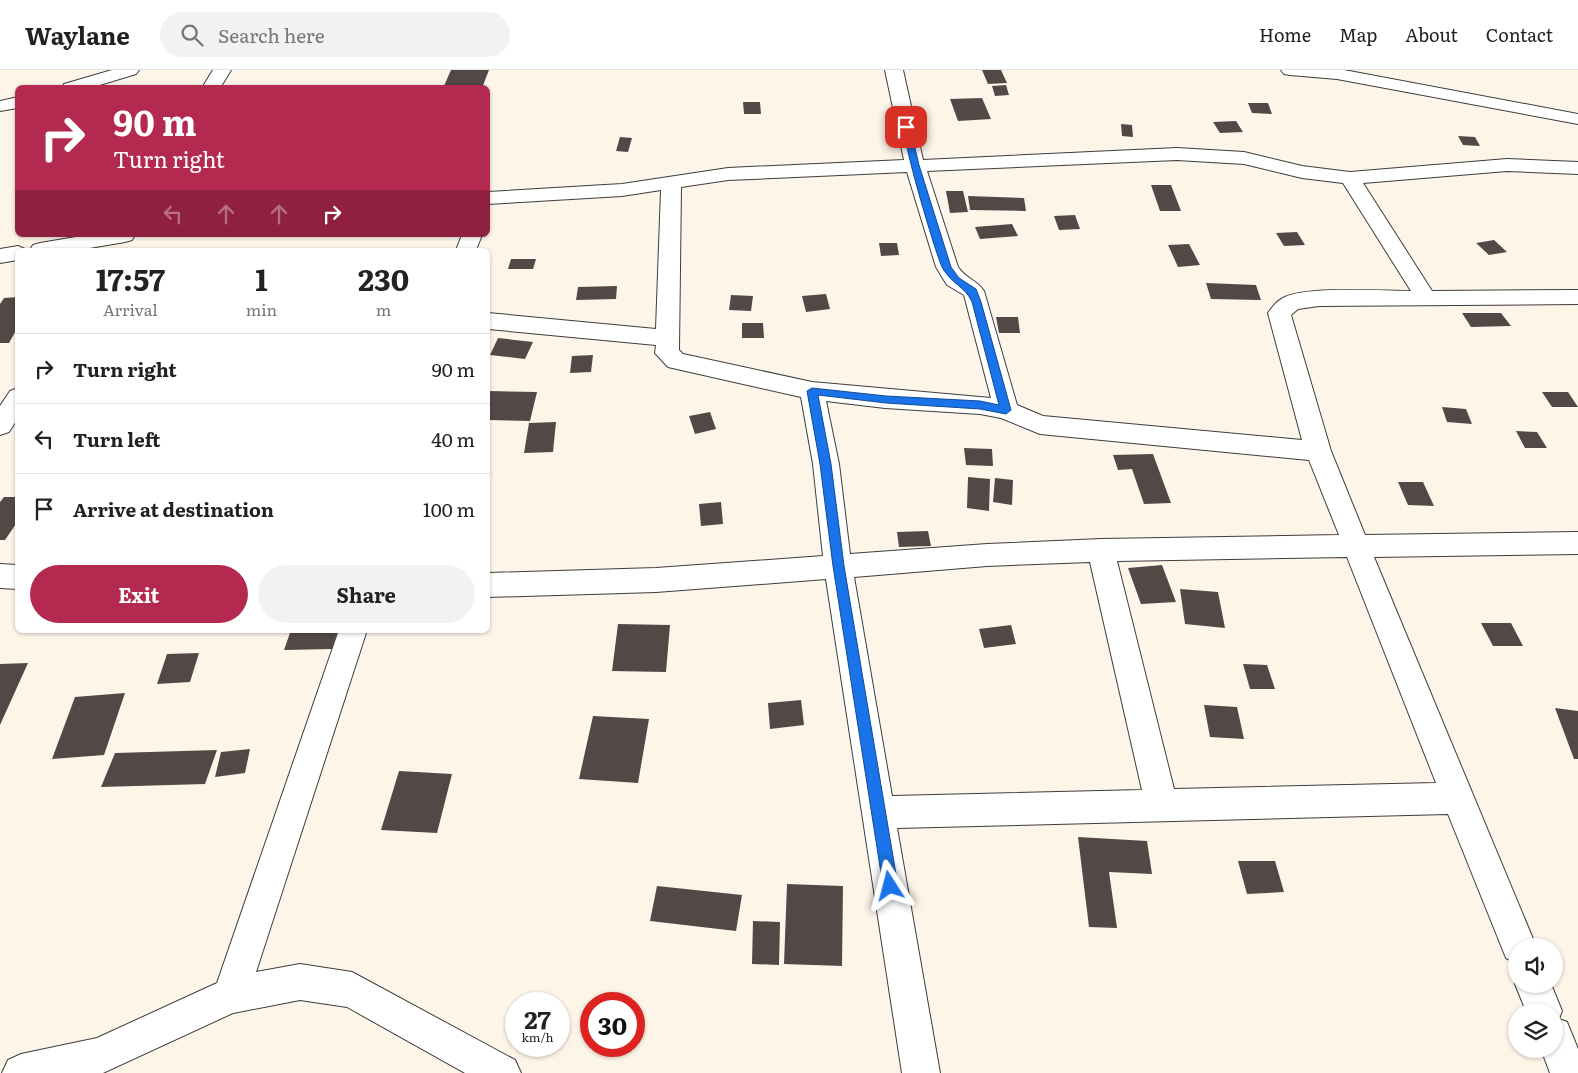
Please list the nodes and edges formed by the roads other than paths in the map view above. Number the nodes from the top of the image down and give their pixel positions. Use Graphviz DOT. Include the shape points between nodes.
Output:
graph roads {
  1 [pos="130,70"];
  2 [pos="222,70"];
  3 [pos="894,70"];
  4 [pos="1290,70"];
  5 [pos="1427,74"];
  6 [pos="80,85"];
  7 [pos="213,85"];
  8 [pos="1478,100"];
  9 [pos="15,103"];
  10 [pos="0,106"];
  11 [pos="1578,118"];
  12 [pos="915,165"];
  13 [pos="1578,168"];
  14 [pos="1350,178"];
  15 [pos="671,184"];
  16 [pos="490,198"];
  17 [pos="117,239"];
  18 [pos="54,248"];
  19 [pos="15,254"];
  20 [pos="0,256"];
  21 [pos="1578,297"];
  22 [pos="1426,298"];
  23 [pos="490,321"];
  24 [pos="667,338"];
  25 [pos="812,391"];
  26 [pos="15,402"];
  27 [pos="1006,410"];
  28 [pos="0,426"];
  29 [pos="1318,451"];
  30 [pos="1578,543"];
  31 [pos="1356,546"];
  32 [pos="1101,550"];
  33 [pos="838,566"];
  34 [pos="0,576"];
  35 [pos="15,577"];
  36 [pos="490,585"];
  37 [pos="352,633"];
  38 [pos="1458,798"];
  39 [pos="1162,805"];
  40 [pos="878,812"];
  41 [pos="1515,938"];
  42 [pos="231,995"];
  43 [pos="1563,1058"];
  44 [pos="104,1065"];
  45 [pos="21,1073"];
  46 [pos="502,1073"];
  47 [pos="921,1073"];
  48 [pos="1569,1073"];
  1 -- 6 [label="street"];
  2 -- 7 [label="street"];
  3 -- 12 [label="street"];
  4 -- 8 [label="street" via="1337,74"];
  5 -- 8 [label="street"];
  8 -- 11 [label="street"];
  9 -- 10 [label="street"];
  12 -- 14 [label="street" via="1177,154 1244,158 1302,172"];
  12 -- 15 [label="street" via="728,174"];
  12 -- 27 [label="street" via="947,267 955,280 973,291"];
  13 -- 14 [label="street" via="1507,165"];
  14 -- 22 [label="street"];
  15 -- 16 [label="street"];
  15 -- 24 [label="street"];
  17 -- 18 [label="street"];
  19 -- 20 [label="street"];
  21 -- 22 [label="street"];
  22 -- 29 [label="street" via="1319,299 1292,303 1280,313"];
  23 -- 24 [label="street"];
  24 -- 25 [label="street" via="667,353 676,361"];
  25 -- 27 [label="street"];
  25 -- 33 [label="street" via="826,464"];
  26 -- 28 [label="street"];
  27 -- 29 [label="street" via="1040,425"];
  29 -- 31 [label="street"];
  30 -- 31 [label="street"];
  31 -- 32 [label="street"];
  31 -- 38 [label="street"];
  32 -- 33 [label="street"];
  32 -- 39 [label="street"];
  33 -- 36 [label="street" via="656,580"];
  33 -- 40 [label="street"];
  34 -- 35 [label="street"];
  37 -- 42 [label="street"];
  38 -- 39 [label="street"];
  38 -- 41 [label="street"];
  39 -- 40 [label="street"];
  40 -- 47 [label="street"];
  42 -- 44 [label="street"];
  42 -- 46 [label="street" via="300,982 352,990"];
  43 -- 48 [label="street"];
  44 -- 45 [label="street"];
}
